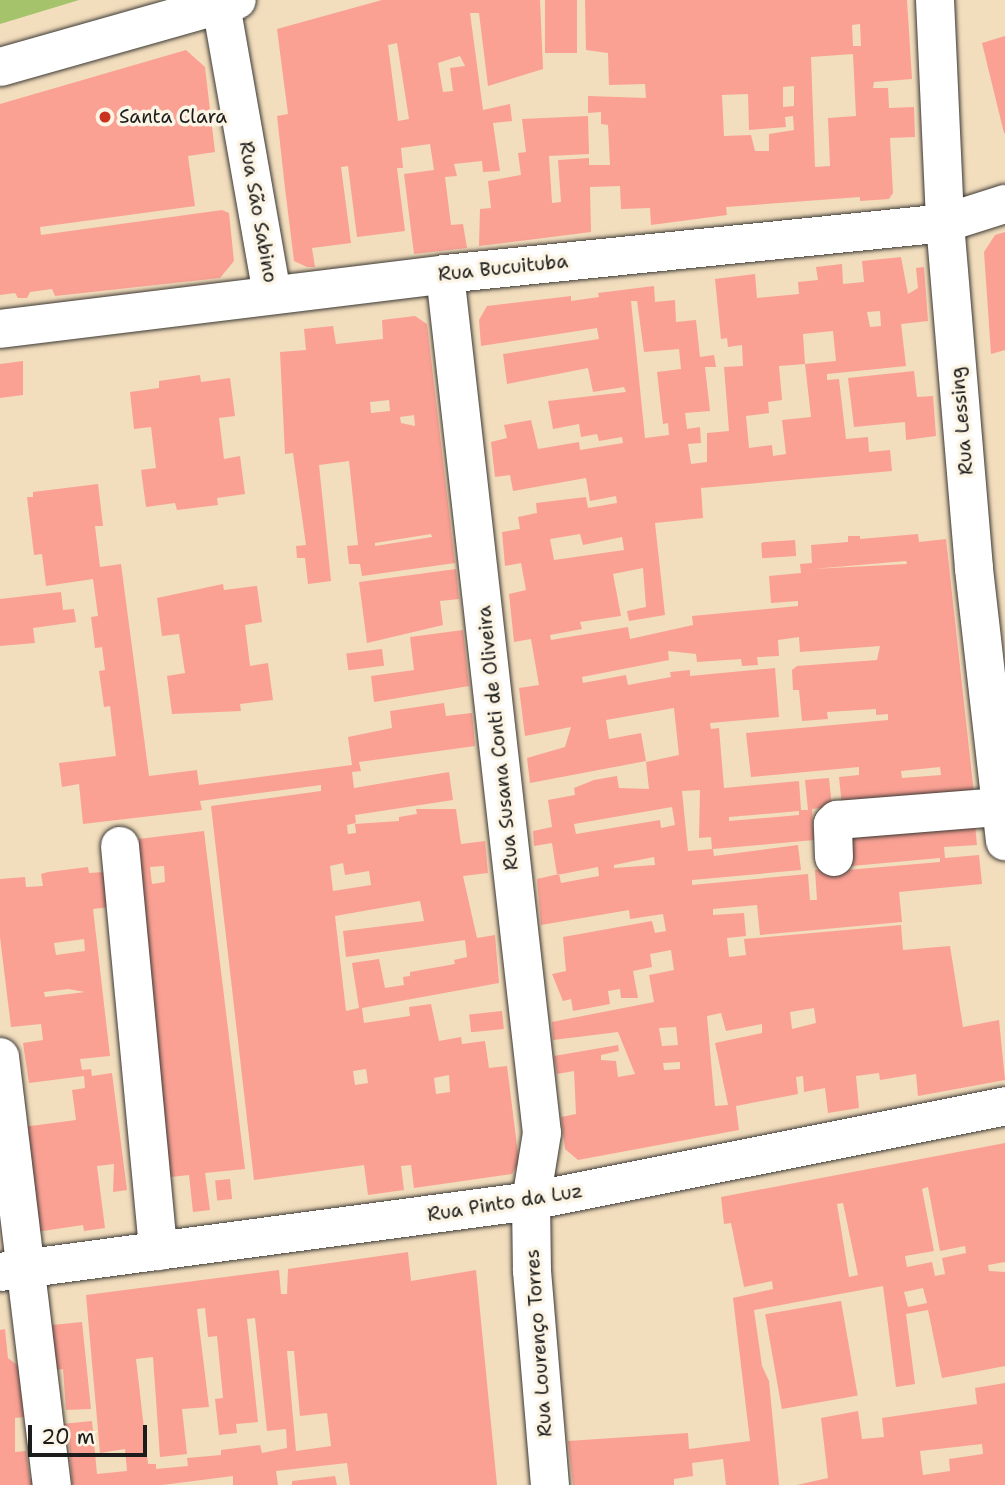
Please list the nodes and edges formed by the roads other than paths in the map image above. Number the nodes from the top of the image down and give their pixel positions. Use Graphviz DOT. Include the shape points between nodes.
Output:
graph roads {
  1 [pos="935,0"];
  2 [pos="229,3"];
  3 [pos="0,67"];
  4 [pos="1005,204"];
  5 [pos="945,223"];
  6 [pos="445,274"];
  7 [pos="272,295"];
  8 [pos="0,329"];
  9 [pos="990,565"];
  10 [pos="1003,824"];
  11 [pos="120,846"];
  12 [pos="834,857"];
  13 [pos="0,1057"];
  14 [pos="1005,1107"];
  15 [pos="531,1201"];
  16 [pos="158,1251"];
  17 [pos="12,1270"];
  18 [pos="52,1485"];
  19 [pos="550,1485"];
  1 -- 5 [label="street, Rua Lessing"];
  2 -- 3 [label="street"];
  2 -- 7 [label="street, Rua São Sabino"];
  4 -- 5 [label="street, Rua Bucuituba"];
  5 -- 6 [label="street, Rua Bucuituba"];
  5 -- 9 [label="street, Rua Lessing"];
  6 -- 7 [label="street, Rua Bucuituba"];
  6 -- 15 [label="street, Rua Susana Conti de Oliveira" via="542,1133"];
  7 -- 8 [label="street, Rua Bucuituba"];
  9 -- 10 [label="street, Rua Lessing"];
  10 -- 12 [label="street" via="837,820 832,824"];
  11 -- 16 [label="street"];
  13 -- 17 [label="street"];
  14 -- 15 [label="street, Rua Pinto da Luz"];
  15 -- 16 [label="street, Rua Pinto da Luz"];
  15 -- 19 [label="street, Rua Lourenço Torres"];
  16 -- 17 [label="street, Rua Pinto da Luz"];
  17 -- 18 [label="street"];
}
